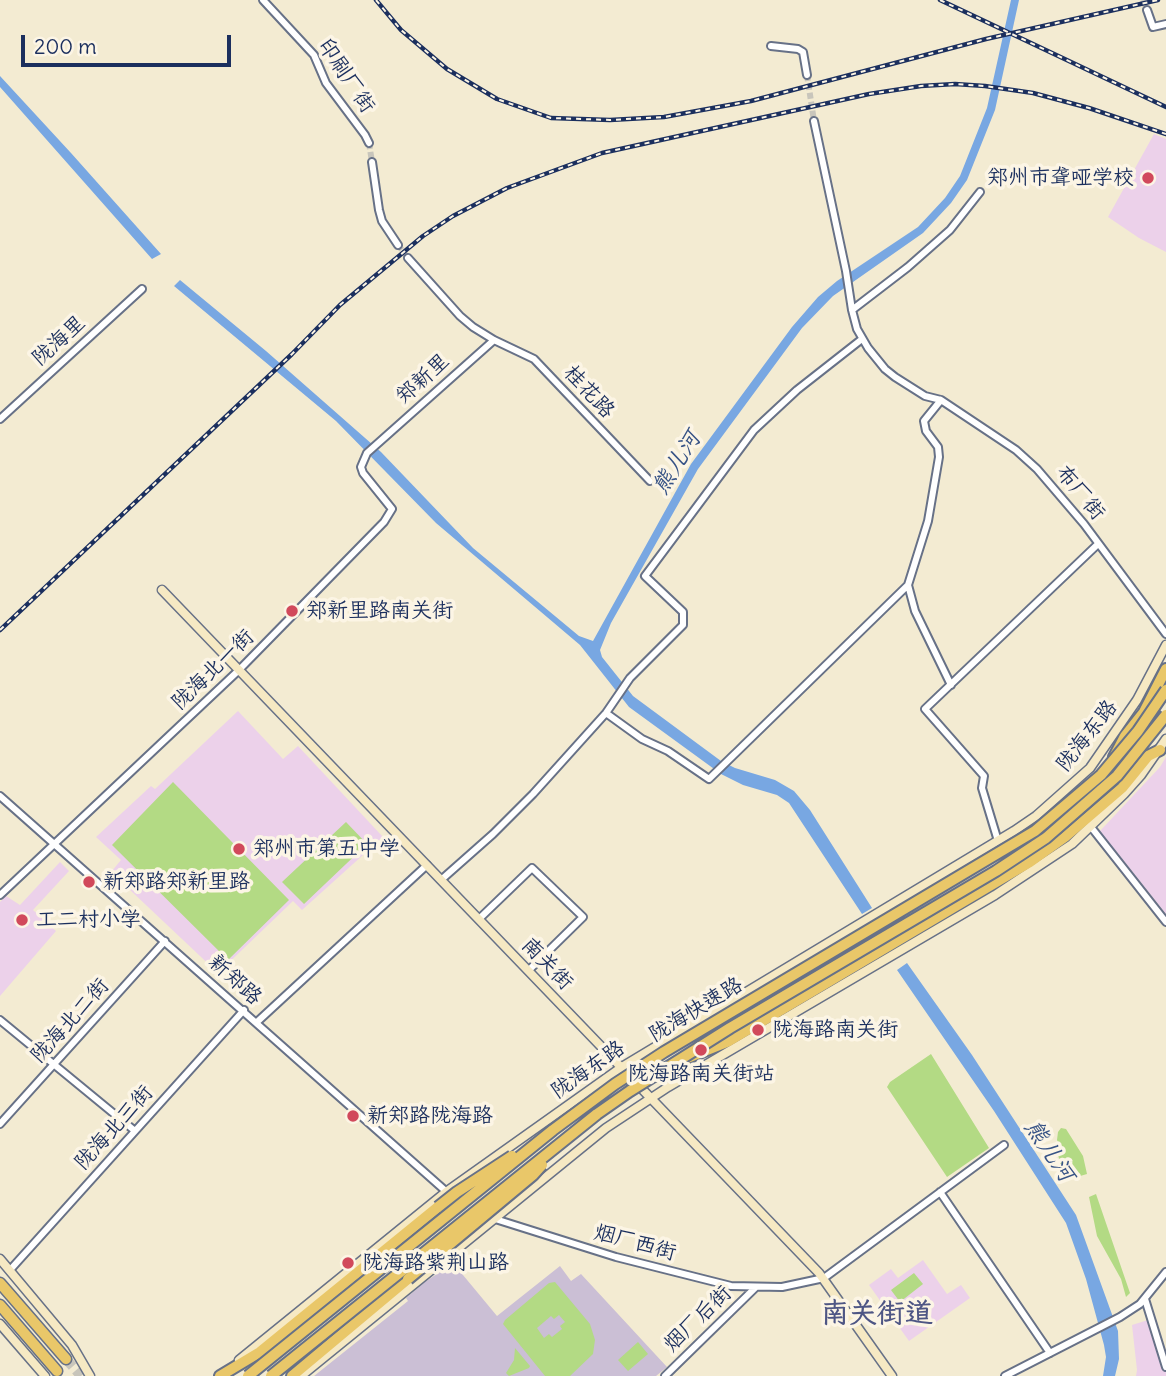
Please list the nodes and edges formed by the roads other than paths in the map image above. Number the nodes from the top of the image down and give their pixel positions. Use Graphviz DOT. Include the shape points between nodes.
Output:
graph roads {
  1 [pos="263,0"];
  2 [pos="1147,10"];
  3 [pos="1166,24"];
  4 [pos="771,46"];
  5 [pos="807,75"];
  6 [pos="814,121"];
  7 [pos="369,143"];
  8 [pos="372,162"];
  9 [pos="980,192"];
  10 [pos="398,245"];
  11 [pos="408,258"];
  12 [pos="142,289"];
  13 [pos="852,310"];
  14 [pos="862,339"];
  15 [pos="494,340"];
  16 [pos="941,400"];
  17 [pos="0,419"];
  18 [pos="367,453"];
  19 [pos="650,481"];
  20 [pos="1098,544"];
  21 [pos="908,585"];
  22 [pos="162,590"];
  23 [pos="1166,634"];
  24 [pos="1166,645"];
  25 [pos="1166,669"];
  26 [pos="239,670"];
  27 [pos="951,685"];
  28 [pos="1166,690"];
  29 [pos="606,713"];
  30 [pos="1166,715"];
  31 [pos="1163,744"];
  32 [pos="1113,762"];
  33 [pos="0,796"];
  34 [pos="1091,827"];
  35 [pos="998,841"];
  36 [pos="54,844"];
  37 [pos="427,865"];
  38 [pos="441,880"];
  39 [pos="0,895"];
  40 [pos="479,919"];
  41 [pos="1166,922"];
  42 [pos="165,942"];
  43 [pos="529,970"];
  44 [pos="244,1010"];
  45 [pos="0,1020"];
  46 [pos="257,1022"];
  47 [pos="55,1063"];
  48 [pos="668,1066"];
  49 [pos="622,1067"];
  50 [pos="652,1098"];
  51 [pos="0,1124"];
  52 [pos="553,1130"];
  53 [pos="135,1132"];
  54 [pos="562,1143"];
  55 [pos="1004,1145"];
  56 [pos="446,1192"];
  57 [pos="940,1192"];
  58 [pos="494,1220"];
  59 [pos="0,1259"];
  60 [pos="10,1270"];
  61 [pos="1166,1272"];
  62 [pos="824,1278"];
  63 [pos="0,1283"];
  64 [pos="756,1287"];
  65 [pos="1145,1299"];
  66 [pos="0,1305"];
  67 [pos="0,1324"];
  68 [pos="1050,1353"];
  69 [pos="66,1359"];
  70 [pos="1166,1367"];
  71 [pos="57,1371"];
  72 [pos="45,1376"];
  73 [pos="90,1376"];
  74 [pos="220,1376"];
  75 [pos="248,1376"];
  76 [pos="271,1376"];
  77 [pos="292,1376"];
  78 [pos="301,1376"];
  79 [pos="665,1376"];
  80 [pos="892,1376"];
  81 [pos="1005,1376"];
  1 -- 7 [label="street, 印刷厂街" via="314,55 326,83"];
  2 -- 3 [label="street" via="1153,27"];
  4 -- 5 [label="street" via="803,52"];
  6 -- 13 [label="street, 布厂街"];
  8 -- 10 [label="street" via="382,221"];
  9 -- 13 [label="street" via="950,230"];
  11 -- 15 [label="street" via="460,316"];
  12 -- 17 [label="street, 陇海里"];
  13 -- 14 [label="street, 布厂街"];
  14 -- 16 [label="street, 布厂街" via="895,376 925,396"];
  14 -- 29 [label="street" via="754,430 645,576 685,619 630,678"];
  15 -- 18 [label="street, 郑新里"];
  15 -- 19 [label="street, 桂花路" via="534,359"];
  16 -- 20 [label="street, 布厂街" via="1016,450 1057,491"];
  16 -- 21 [label="street" via="924,421 928,435 939,447 939,457 929,521"];
  18 -- 26 [label="street, 陇海北一街" via="363,473 390,505 389,515"];
  20 -- 23 [label="street, 布厂街"];
  20 -- 27 [label="street"];
  21 -- 27 [label="street" via="915,611"];
  21 -- 29 [label="street" via="709,779"];
  22 -- 26 [label="street, 南关街"];
  24 -- 35 [label="street, 陇海东路" via="1137,700 1090,768 1036,816"];
  25 -- 32 [label="highway, bridge"];
  26 -- 36 [label="street, 陇海北一街"];
  26 -- 37 [label="street, 南关街"];
  27 -- 35 [label="street" via="925,709 984,776 982,788"];
  28 -- 32 [label="highway, 陇海快速路, bridge"];
  29 -- 38 [label="street" via="533,794"];
  30 -- 48 [label="highway, 陇海快速路, bridge" via="1116,776 1035,845"];
  31 -- 34 [label="street" via="1141,775"];
  31 -- 48 [label="highway, bridge" via="1122,788 1041,854 729,1041"];
  32 -- 52 [label="highway, 陇海快速路, bridge" via="1061,811 1018,843 664,1052"];
  33 -- 36 [label="street, 新郑路"];
  34 -- 41 [label="street"];
  34 -- 50 [label="street" via="995,895"];
  35 -- 49 [label="street, 陇海东路"];
  36 -- 39 [label="street, 陇海北一街"];
  36 -- 42 [label="street, 新郑路"];
  37 -- 38 [label="street, 南关街"];
  37 -- 46 [label="street"];
  38 -- 40 [label="street, 南关街"];
  40 -- 43 [label="street, 南关街"];
  40 -- 43 [label="street" via="532,868 583,917"];
  42 -- 44 [label="street, 新郑路"];
  42 -- 47 [label="street, 陇海北二街"];
  43 -- 49 [label="street, 南关街"];
  44 -- 46 [label="street, 新郑路"];
  44 -- 53 [label="street, 陇海北三街"];
  45 -- 47 [label="street"];
  46 -- 56 [label="street, 新郑路"];
  47 -- 51 [label="street, 陇海北二街"];
  47 -- 53 [label="street"];
  48 -- 54 [label="highway, 陇海快速路, bridge"];
  49 -- 50 [label="street, 南关街"];
  49 -- 56 [label="street, 陇海东路"];
  50 -- 58 [label="street" via="590,1139"];
  50 -- 62 [label="street, 南关街"];
  52 -- 74 [label="highway, bridge" via="457,1192 260,1352"];
  52 -- 75 [label="highway, 陇海快速路, bridge"];
  53 -- 60 [label="street, 陇海北三街"];
  54 -- 76 [label="highway, 陇海快速路, bridge"];
  54 -- 77 [label="highway, bridge" via="533,1175"];
  55 -- 57 [label="street"];
  56 -- 58 [label="street, 烟厂西街"];
  56 -- 74 [label="street, 陇海东路"];
  57 -- 62 [label="street"];
  57 -- 68 [label="street"];
  58 -- 64 [label="street, 烟厂西街" via="616,1257 731,1286"];
  58 -- 78 [label="street"];
  59 -- 60 [label="street"];
  60 -- 73 [label="street" via="72,1345"];
  61 -- 65 [label="street"];
  62 -- 64 [label="street, 烟厂西街"];
  62 -- 80 [label="street, 南关街"];
  63 -- 69 [label="main road"];
  64 -- 79 [label="street, 烟厂后街"];
  65 -- 68 [label="street"];
  65 -- 70 [label="street"];
  66 -- 71 [label="main road"];
  67 -- 72 [label="street"];
  68 -- 81 [label="street"];
}
